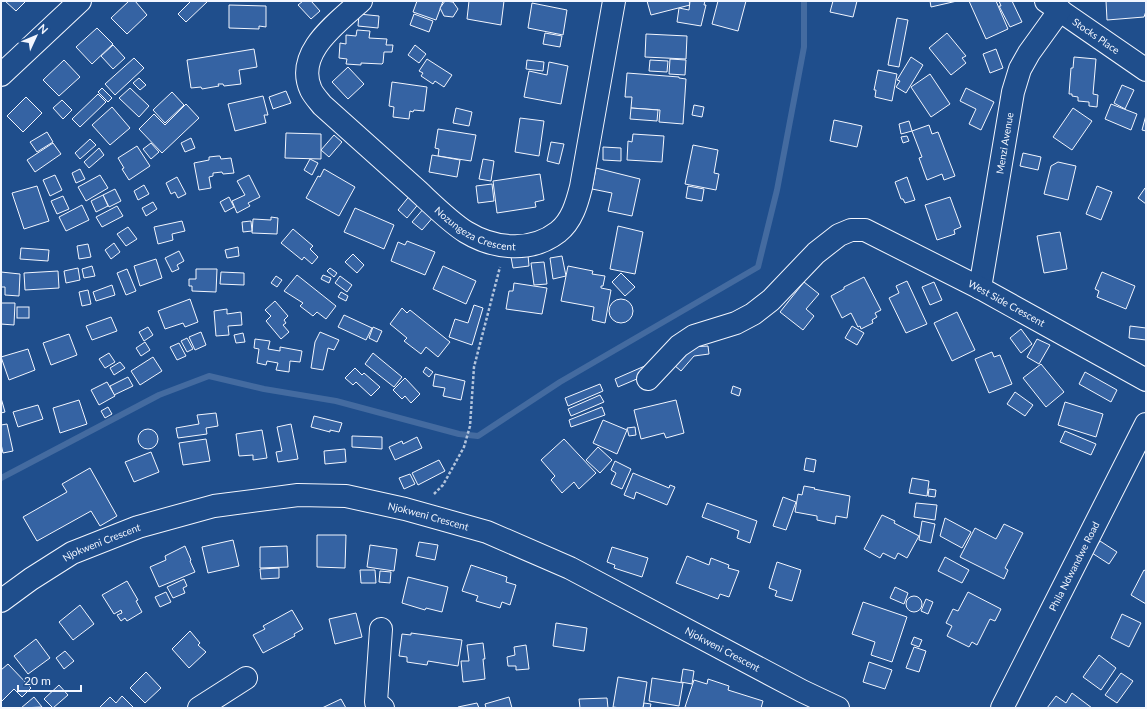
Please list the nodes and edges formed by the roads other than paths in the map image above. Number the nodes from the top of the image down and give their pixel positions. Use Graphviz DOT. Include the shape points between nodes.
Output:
graph roads {
  1 [pos="80,1"];
  2 [pos="361,1"];
  3 [pos="612,2"];
  4 [pos="1053,6"];
  5 [pos="1146,70"];
  6 [pos="1,75"];
  7 [pos="980,288"];
  8 [pos="648,379"];
  9 [pos="1146,380"];
  10 [pos="1146,424"];
  11 [pos="1,601"];
  12 [pos="381,629"];
  13 [pos="246,678"];
  14 [pos="799,700"];
  15 [pos="387,707"];
  16 [pos="199,708"];
  17 [pos="838,708"];
  18 [pos="1002,708"];
  1 -- 6 [label="street"];
  2 -- 3 [label="street, Nozungeza Crescent" via="321,39 309,57 306,72 311,90 322,105 466,232 495,245 525,246 558,232 576,206"];
  4 -- 5 [label="street, Stocks Place"];
  4 -- 7 [label="street, Menzi Avenue" via="1020,69 1013,92"];
  7 -- 8 [label="street, West Side Crescent" via="865,230 851,230 838,235 816,253 771,300 753,314 736,323 694,336 679,346"];
  7 -- 9 [label="street, West Side Crescent"];
  10 -- 18 [label="street, Phila Ndwandwe Road"];
  11 -- 14 [label="street, Njokweni Crescent" via="72,554 138,527 214,506 298,495 346,496 487,532 570,568"];
  12 -- 15 [label="street" via="376,702"];
  13 -- 16 [label="street"];
  14 -- 17 [label="street, Njokweni Crescent"];
}
